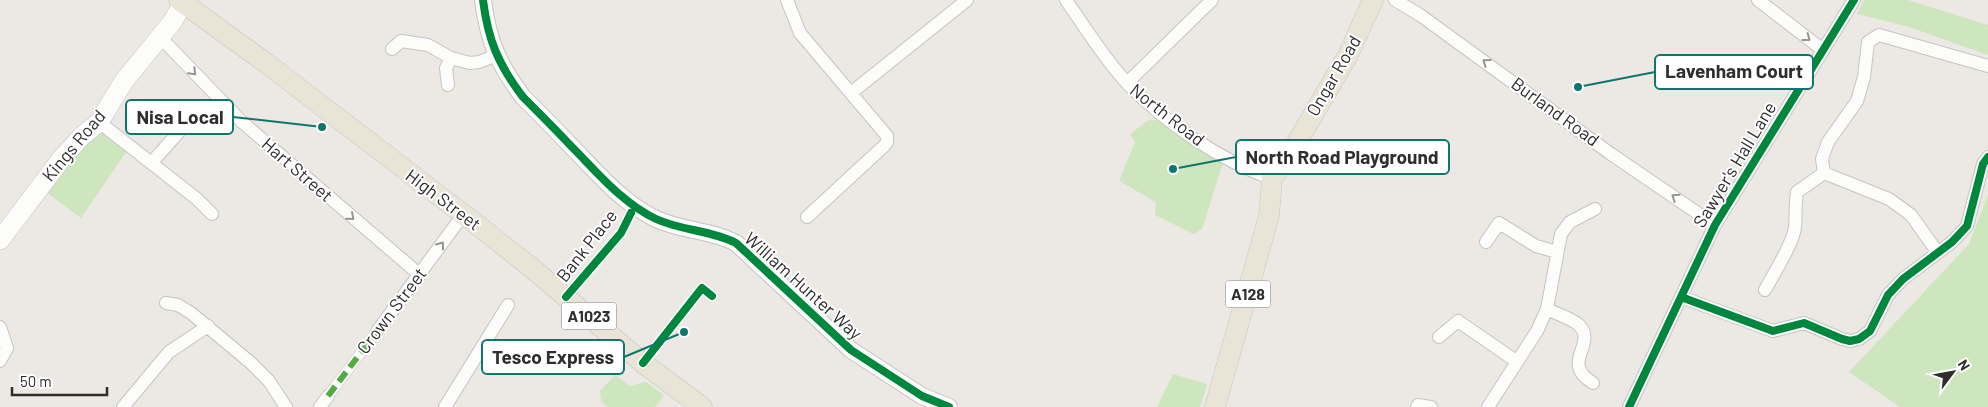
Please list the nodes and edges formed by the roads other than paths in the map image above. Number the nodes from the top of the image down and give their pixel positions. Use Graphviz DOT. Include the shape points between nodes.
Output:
graph roads {
  1 [pos="483,0"];
  2 [pos="787,0"];
  3 [pos="967,0"];
  4 [pos="1066,0"];
  5 [pos="1212,0"];
  6 [pos="1373,0"];
  7 [pos="1395,0"];
  8 [pos="1758,0"];
  9 [pos="1854,0"];
  10 [pos="182,1"];
  11 [pos="160,36"];
  12 [pos="392,48"];
  13 [pos="1823,50"];
  14 [pos="497,55"];
  15 [pos="451,58"];
  16 [pos="1988,66"];
  17 [pos="1127,83"];
  18 [pos="448,85"];
  19 [pos="851,93"];
  20 [pos="99,122"];
  21 [pos="187,123"];
  22 [pos="1988,157"];
  23 [pos="152,162"];
  24 [pos="1824,173"];
  25 [pos="1272,179"];
  26 [pos="1595,209"];
  27 [pos="212,214"];
  28 [pos="463,215"];
  29 [pos="807,217"];
  30 [pos="1715,225"];
  31 [pos="0,240"];
  32 [pos="1486,242"];
  33 [pos="1558,252"];
  34 [pos="1938,253"];
  35 [pos="420,275"];
  36 [pos="1765,290"];
  37 [pos="1681,296"];
  38 [pos="166,303"];
  39 [pos="508,305"];
  40 [pos="1547,309"];
  41 [pos="208,326"];
  42 [pos="0,327"];
  43 [pos="378,330"];
  44 [pos="1439,337"];
  45 [pos="0,361"];
  46 [pos="1516,361"];
  47 [pos="1593,383"];
  48 [pos="328,396"];
  49 [pos="943,406"];
  50 [pos="123,407"];
  51 [pos="286,407"];
  52 [pos="320,407"];
  53 [pos="445,407"];
  54 [pos="702,407"];
  55 [pos="1215,407"];
  56 [pos="1418,407"];
  57 [pos="1431,407"];
  58 [pos="1488,407"];
  59 [pos="1629,407"];
  1 -- 14 [label="street, William Hunter Way" via="488,36"];
  2 -- 19 [label="street" via="800,33"];
  3 -- 19 [label="street"];
  4 -- 17 [label="street, North Road"];
  5 -- 17 [label="street"];
  6 -- 25 [label="main road, Ongar Road / A128" via="1348,55"];
  30 -- 7 [label="street, Burland Road, one-way"];
  8 -- 13 [label="street, one-way"];
  9 -- 13 [label="street, Sawyer's Hall Lane"];
  10 -- 11 [label="main road, Kings Road" via="173,21"];
  10 -- 28 [label="main road, High Street / A1023"];
  11 -- 20 [label="main road, Kings Road" via="124,80"];
  11 -- 35 [label="street, Hart Street, one-way" via="242,122"];
  12 -- 15 [label="street" via="401,42 428,45"];
  13 -- 30 [label="street, Sawyer's Hall Lane"];
  14 -- 15 [label="street" via="470,63"];
  14 -- 49 [label="street, William Hunter Way" via="523,96 592,168 636,207 656,219 722,236 736,244 851,350"];
  15 -- 18 [label="street" via="446,68"];
  16 -- 24 [label="street" via="1879,35 1868,42 1864,77 1856,101 1828,142 1822,159"];
  17 -- 25 [label="street, North Road" via="1165,118 1202,143 1248,170"];
  19 -- 29 [label="street" via="888,136 888,142"];
  20 -- 23 [label="street"];
  20 -- 31 [label="main road, Kings Road" via="62,158"];
  21 -- 23 [label="street"];
  22 -- 34 [label="street" via="1983,164 1967,226"];
  23 -- 27 [label="street"];
  24 -- 34 [label="street" via="1889,199 1911,215"];
  24 -- 36 [label="street" via="1797,192 1796,228"];
  25 -- 55 [label="main road, Ongar Road / A128" via="1267,224"];
  26 -- 33 [label="street" via="1570,222 1561,234"];
  35 -- 28 [label="street, Crown Street, one-way"];
  28 -- 54 [label="main road, High Street / A1023" via="533,269 643,363"];
  30 -- 37 [label="street, Sawyer's Hall Lane"];
  32 -- 33 [label="street" via="1498,224 1536,246"];
  33 -- 40 [label="street"];
  34 -- 37 [label="street" via="1888,294 1870,331 1850,341 1804,323 1773,331"];
  35 -- 43 [label="street, Crown Street"];
  37 -- 59 [label="street, Sawyer's Hall Lane"];
  38 -- 41 [label="street" via="178,305"];
  39 -- 53 [label="street"];
  40 -- 46 [label="street" via="1537,331"];
  40 -- 47 [label="street" via="1578,325 1583,332 1585,342 1578,360 1580,370"];
  41 -- 50 [label="street" via="169,352"];
  41 -- 51 [label="street" via="269,381"];
  42 -- 45 [label="street" via="7,348"];
  43 -- 48 [label="street, Crown Street"];
  44 -- 46 [label="street" via="1458,321"];
  46 -- 58 [label="street"];
  48 -- 52 [label="street, Crown Street"];
  56 -- 57 [label="street"];
}
